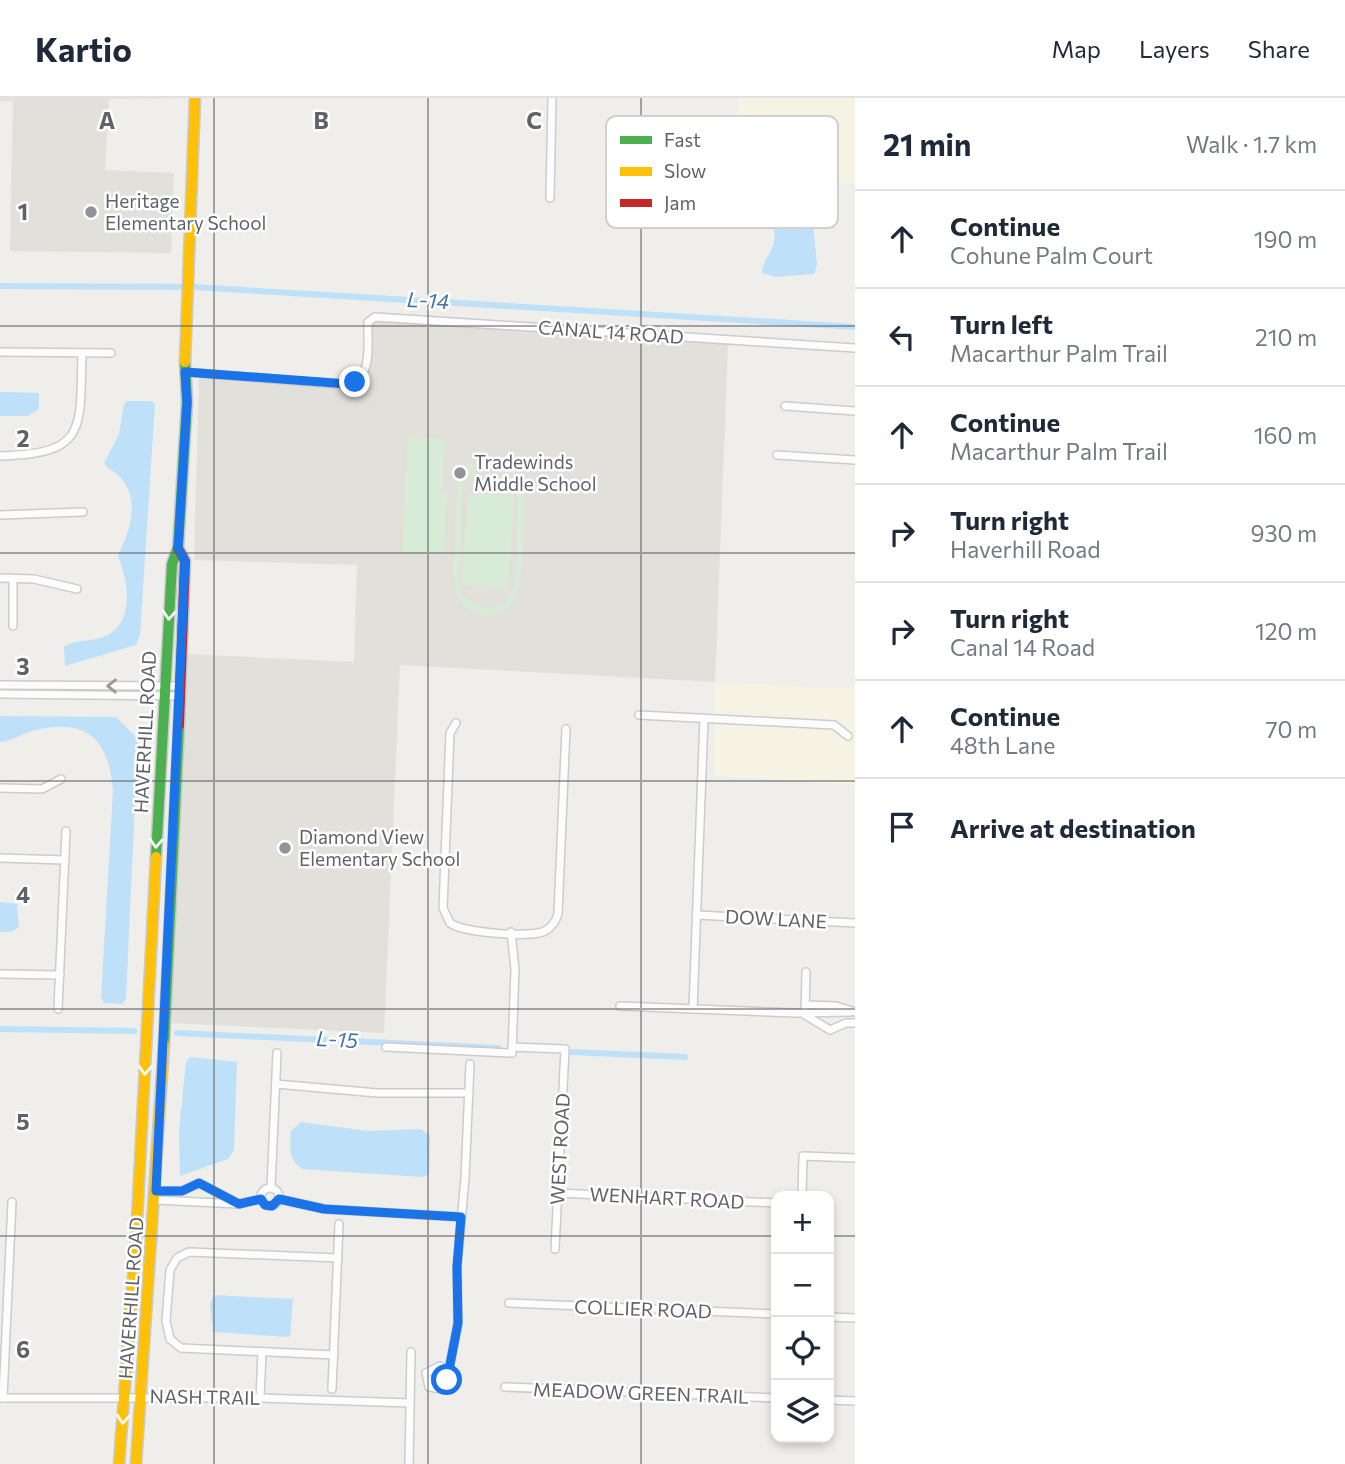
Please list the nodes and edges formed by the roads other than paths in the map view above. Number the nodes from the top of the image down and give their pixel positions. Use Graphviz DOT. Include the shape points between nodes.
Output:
graph roads {
  1 [pos="195,98"];
  2 [pos="552,98"];
  3 [pos="550,198"];
  4 [pos="855,348"];
  5 [pos="0,352"];
  6 [pos="82,353"];
  7 [pos="111,353"];
  8 [pos="185,372"];
  9 [pos="785,405"];
  10 [pos="855,411"];
  11 [pos="777,455"];
  12 [pos="0,456"];
  13 [pos="855,460"];
  14 [pos="83,512"];
  15 [pos="0,515"];
  16 [pos="178,548"];
  17 [pos="0,578"];
  18 [pos="13,579"];
  19 [pos="77,589"];
  20 [pos="13,626"];
  21 [pos="0,685"];
  22 [pos="164,691"];
  23 [pos="180,691"];
  24 [pos="0,694"];
  25 [pos="639,715"];
  26 [pos="704,718"];
  27 [pos="456,723"];
  28 [pos="566,729"];
  29 [pos="848,736"];
  30 [pos="61,779"];
  31 [pos="0,788"];
  32 [pos="66,831"];
  33 [pos="0,858"];
  34 [pos="65,860"];
  35 [pos="697,915"];
  36 [pos="855,923"];
  37 [pos="511,932"];
  38 [pos="806,972"];
  39 [pos="0,974"];
  40 [pos="60,975"];
  41 [pos="620,1006"];
  42 [pos="806,1008"];
  43 [pos="58,1009"];
  44 [pos="693,1009"];
  45 [pos="822,1009"];
  46 [pos="852,1012"];
  47 [pos="817,1023"];
  48 [pos="855,1023"];
  49 [pos="147,1031"];
  50 [pos="164,1032"];
  51 [pos="386,1047"];
  52 [pos="512,1050"];
  53 [pos="277,1053"];
  54 [pos="470,1064"];
  55 [pos="276,1084"];
  56 [pos="468,1093"];
  57 [pos="855,1158"];
  58 [pos="271,1187"];
  59 [pos="802,1191"];
  60 [pos="558,1194"];
  61 [pos="156,1195"];
  62 [pos="261,1199"];
  63 [pos="279,1199"];
  64 [pos="12,1202"];
  65 [pos="771,1203"];
  66 [pos="239,1204"];
  67 [pos="461,1217"];
  68 [pos="340,1224"];
  69 [pos="555,1249"];
  70 [pos="338,1258"];
  71 [pos="509,1303"];
  72 [pos="771,1314"];
  73 [pos="834,1317"];
  74 [pos="855,1318"];
  75 [pos="262,1352"];
  76 [pos="411,1352"];
  77 [pos="334,1355"];
  78 [pos="449,1371"];
  79 [pos="505,1387"];
  80 [pos="332,1390"];
  81 [pos="125,1396"];
  82 [pos="141,1396"];
  83 [pos="2,1398"];
  84 [pos="260,1398"];
  85 [pos="771,1398"];
  86 [pos="834,1400"];
  87 [pos="855,1401"];
  88 [pos="410,1403"];
  89 [pos="119,1464"];
  90 [pos="136,1464"];
  91 [pos="409,1464"];
  1 -- 8 [label="street, HAVERHILL ROAD"];
  2 -- 3 [label="street"];
  4 -- 8 [label="street, CANAL 14 ROAD" via="375,317 368,321 366,371 348,384"];
  5 -- 6 [label="street"];
  6 -- 7 [label="street"];
  6 -- 12 [label="street" via="80,415 64,444 50,452"];
  8 -- 16 [label="street, HAVERHILL ROAD"];
  9 -- 10 [label="street"];
  11 -- 13 [label="street"];
  14 -- 15 [label="street"];
  16 -- 22 [label="street, HAVERHILL ROAD, one-way" via="172,564"];
  16 -- 23 [label="street, HAVERHILL ROAD" via="185,561"];
  17 -- 18 [label="street"];
  18 -- 19 [label="street"];
  18 -- 20 [label="street"];
  22 -- 21 [label="street, one-way"];
  22 -- 23 [label="street"];
  22 -- 24 [label="street"];
  22 -- 49 [label="street, HAVERHILL ROAD, one-way"];
  23 -- 50 [label="street, HAVERHILL ROAD"];
  25 -- 26 [label="street"];
  26 -- 29 [label="street" via="835,725"];
  26 -- 35 [label="street"];
  27 -- 37 [label="street" via="450,733 444,912 450,923 462,930"];
  28 -- 37 [label="street" via="558,914 542,932"];
  30 -- 31 [label="street" via="43,789"];
  32 -- 34 [label="street"];
  33 -- 34 [label="street"];
  34 -- 40 [label="street"];
  35 -- 36 [label="street, DOW LANE"];
  35 -- 44 [label="street"];
  37 -- 52 [label="street" via="515,969"];
  38 -- 42 [label="street"];
  39 -- 40 [label="street"];
  40 -- 43 [label="street"];
  41 -- 44 [label="street"];
  42 -- 44 [label="street"];
  42 -- 45 [label="street"];
  42 -- 47 [label="street" via="805,1015"];
  45 -- 46 [label="street"];
  45 -- 47 [label="street"];
  47 -- 48 [label="street" via="830,1030"];
  49 -- 50 [label="street"];
  49 -- 81 [label="street, HAVERHILL ROAD, one-way"];
  50 -- 61 [label="street, HAVERHILL ROAD"];
  51 -- 52 [label="street"];
  52 -- 60 [label="street, WEST ROAD" via="565,1049"];
  53 -- 55 [label="street"];
  54 -- 56 [label="street"];
  55 -- 56 [label="street" via="377,1093"];
  55 -- 58 [label="street"];
  56 -- 67 [label="street"];
  57 -- 59 [label="street" via="803,1156"];
  58 -- 62 [label="street" via="263,1191"];
  58 -- 63 [label="street" via="278,1191"];
  60 -- 65 [label="street, WENHART ROAD"];
  60 -- 69 [label="street, WEST ROAD"];
  61 -- 66 [label="street"];
  61 -- 66 [label="street" via="199,1183"];
  61 -- 82 [label="street, HAVERHILL ROAD"];
  62 -- 63 [label="street" via="272,1206"];
  62 -- 66 [label="street"];
  63 -- 67 [label="street" via="324,1209"];
  64 -- 83 [label="street"];
  67 -- 78 [label="street" via="458,1323"];
  68 -- 70 [label="street"];
  70 -- 75 [label="street" via="189,1252 177,1258 170,1270 166,1328 170,1339 191,1350"];
  70 -- 77 [label="street"];
  71 -- 72 [label="street, COLLIER ROAD"];
  73 -- 74 [label="street"];
  75 -- 77 [label="street"];
  75 -- 84 [label="street"];
  76 -- 88 [label="street"];
  77 -- 80 [label="street"];
  79 -- 85 [label="street, MEADOW GREEN TRAIL"];
  81 -- 82 [label="street, NASH TRAIL"];
  81 -- 83 [label="street, NASH TRAIL"];
  81 -- 89 [label="street, HAVERHILL ROAD, one-way"];
  82 -- 84 [label="street, NASH TRAIL"];
  82 -- 90 [label="street, HAVERHILL ROAD"];
  84 -- 88 [label="street, NASH TRAIL"];
  86 -- 87 [label="street"];
  88 -- 91 [label="street"];
}
